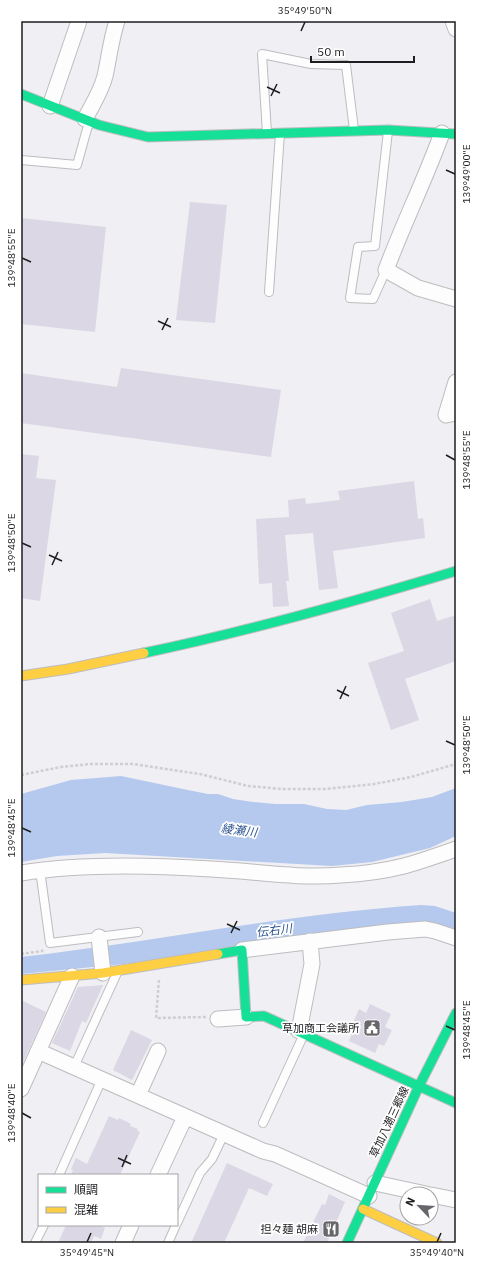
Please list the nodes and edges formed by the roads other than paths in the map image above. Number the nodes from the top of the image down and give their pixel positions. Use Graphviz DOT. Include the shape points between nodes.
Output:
graph roads {
  1 [pos="79,21"];
  2 [pos="117,21"];
  3 [pos="453,21"];
  4 [pos="456,29"];
  5 [pos="21,94"];
  6 [pos="50,106"];
  7 [pos="88,120"];
  8 [pos="388,130"];
  9 [pos="354,131"];
  10 [pos="266,133"];
  11 [pos="280,133"];
  12 [pos="449,134"];
  13 [pos="21,160"];
  14 [pos="386,270"];
  15 [pos="269,292"];
  16 [pos="456,299"];
  17 [pos="456,382"];
  18 [pos="456,413"];
  19 [pos="456,571"];
  20 [pos="21,676"];
  21 [pos="456,849"];
  22 [pos="40,870"];
  23 [pos="21,873"];
  24 [pos="138,932"];
  25 [pos="456,938"];
  26 [pos="99,941"];
  27 [pos="310,942"];
  28 [pos="242,950"];
  29 [pos="103,970"];
  30 [pos="118,970"];
  31 [pos="72,976"];
  32 [pos="21,980"];
  33 [pos="456,1013"];
  34 [pos="246,1017"];
  35 [pos="218,1019"];
  36 [pos="302,1032"];
  37 [pos="38,1051"];
  38 [pos="158,1051"];
  39 [pos="74,1067"];
  40 [pos="102,1079"];
  41 [pos="419,1086"];
  42 [pos="21,1088"];
  43 [pos="138,1095"];
  44 [pos="456,1103"];
  45 [pos="185,1117"];
  46 [pos="263,1123"];
  47 [pos="224,1134"];
  48 [pos="59,1174"];
  49 [pos="158,1174"];
  50 [pos="399,1195"];
  51 [pos="369,1196"];
  52 [pos="439,1197"];
  53 [pos="456,1200"];
  54 [pos="178,1222"];
  55 [pos="44,1226"];
  56 [pos="131,1226"];
  57 [pos="176,1226"];
  58 [pos="35,1243"];
  59 [pos="123,1243"];
  60 [pos="168,1243"];
  61 [pos="347,1243"];
  62 [pos="437,1243"];
  1 -- 6 [label="street"];
  2 -- 7 [label="street" via="104,77"];
  3 -- 4 [label="street"];
  5 -- 6 [label="street"];
  6 -- 7 [label="street"];
  7 -- 10 [label="street" via="128,134 148,137"];
  7 -- 13 [label="lane" via="77,165"];
  8 -- 9 [label="street"];
  8 -- 12 [label="street"];
  8 -- 14 [label="lane" via="375,246 358,247 350,298 373,299"];
  9 -- 10 [label="lane" via="346,65 311,64 262,54"];
  9 -- 11 [label="street"];
  10 -- 11 [label="street"];
  11 -- 15 [label="lane"];
  12 -- 14 [label="street" via="400,233"];
  14 -- 16 [label="street" via="418,288"];
  17 -- 18 [label="street" via="446,415"];
  19 -- 20 [label="street" via="276,623 86,666"];
  21 -- 22 [label="street" via="403,866 340,876 157,867"];
  22 -- 23 [label="street"];
  22 -- 26 [label="lane" via="50,943"];
  24 -- 26 [label="lane"];
  25 -- 27 [label="street" via="436,930 425,929"];
  26 -- 29 [label="street"];
  27 -- 28 [label="street"];
  27 -- 36 [label="street" via="312,964"];
  28 -- 30 [label="street"];
  28 -- 34 [label="street"];
  29 -- 30 [label="street"];
  29 -- 31 [label="street"];
  30 -- 39 [label="lane"];
  31 -- 32 [label="street"];
  31 -- 37 [label="street"];
  33 -- 41 [label="street, 草加八潮三郷線"];
  34 -- 35 [label="street"];
  34 -- 36 [label="street" via="264,1016"];
  36 -- 41 [label="street"];
  36 -- 46 [label="lane"];
  37 -- 39 [label="street"];
  37 -- 42 [label="street"];
  38 -- 43 [label="street"];
  39 -- 40 [label="street"];
  40 -- 43 [label="street"];
  40 -- 48 [label="lane"];
  41 -- 44 [label="street"];
  41 -- 51 [label="street, 草加八潮三郷線"];
  43 -- 45 [label="street"];
  45 -- 47 [label="street"];
  45 -- 49 [label="street"];
  47 -- 51 [label="street"];
  47 -- 54 [label="lane" via="212,1159 200,1173"];
  50 -- 51 [label="street"];
  51 -- 61 [label="street, 草加八潮三郷線"];
  51 -- 62 [label="street"];
  52 -- 53 [label="street"];
  55 -- 58 [label="lane"];
  56 -- 59 [label="street"];
  57 -- 60 [label="lane"];
}
